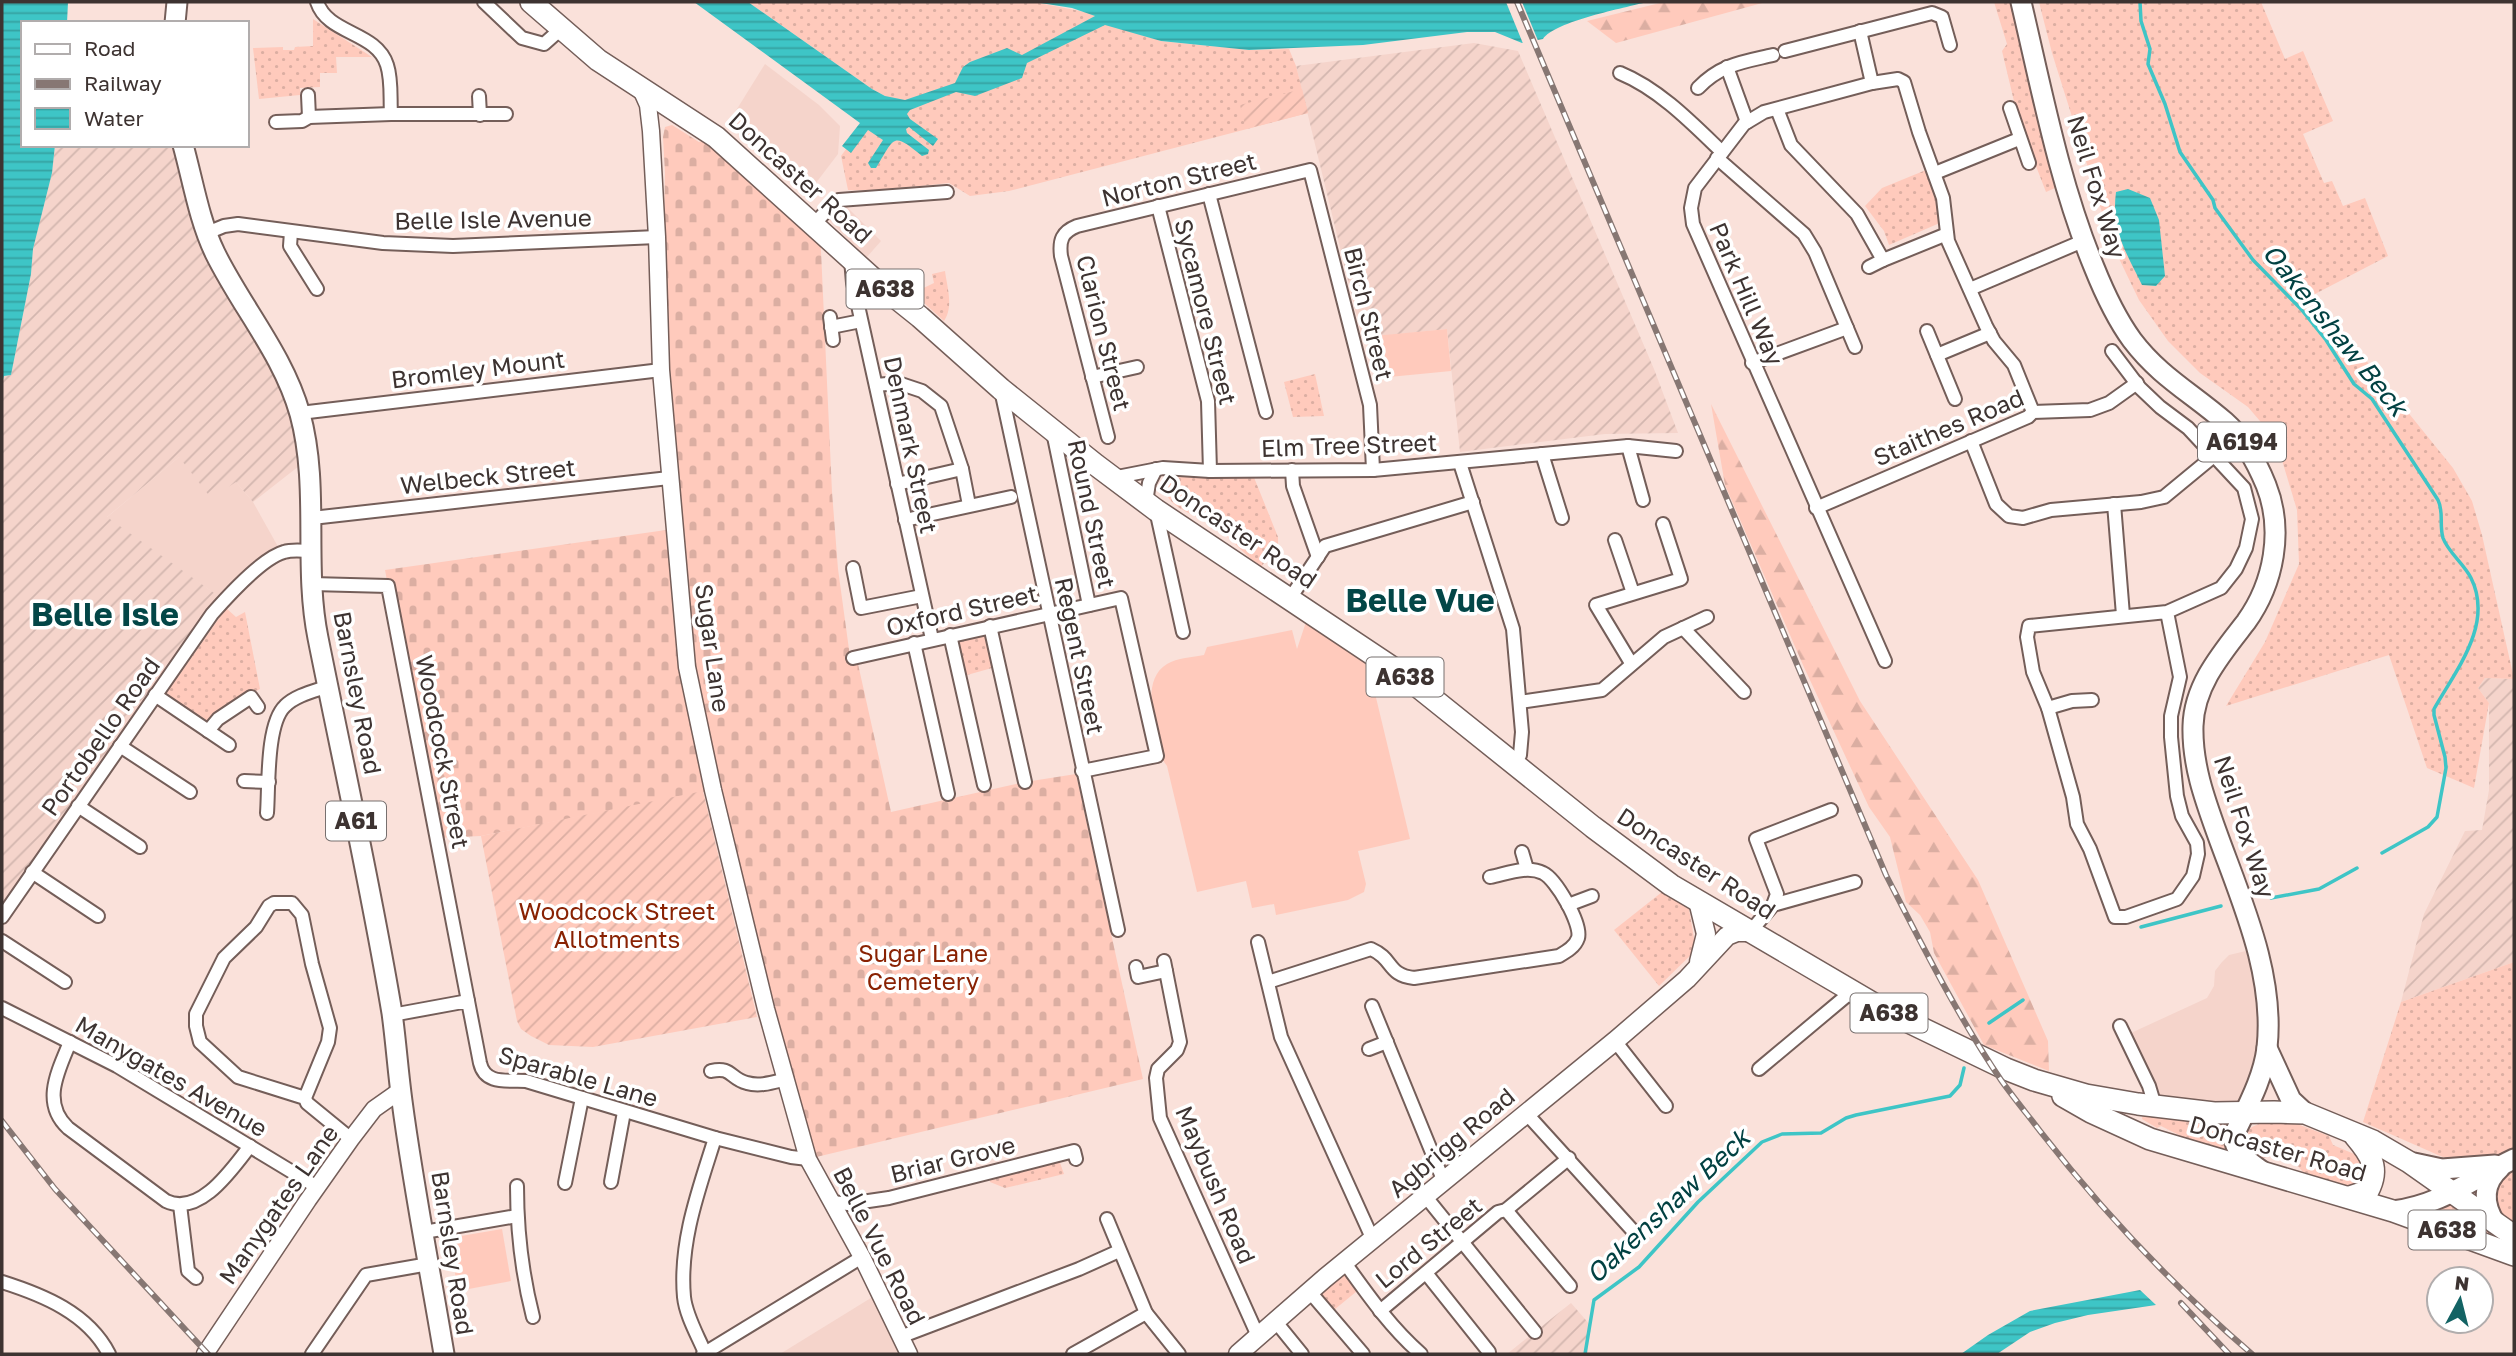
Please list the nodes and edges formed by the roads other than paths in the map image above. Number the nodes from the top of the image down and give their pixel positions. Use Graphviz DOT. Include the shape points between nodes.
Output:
graph roads {
  1 [pos="317,2"];
  2 [pos="484,2"];
  3 [pos="531,2"];
  4 [pos="2021,2"];
  5 [pos="562,28"];
  6 [pos="1860,32"];
  7 [pos="1950,45"];
  8 [pos="1727,67"];
  9 [pos="1620,73"];
  10 [pos="1872,83"];
  11 [pos="639,86"];
  12 [pos="1698,88"];
  13 [pos="308,95"];
  14 [pos="479,96"];
  15 [pos="2010,108"];
  16 [pos="1777,109"];
  17 [pos="680,112"];
  18 [pos="391,114"];
  19 [pos="506,114"];
  20 [pos="480,116"];
  21 [pos="309,117"];
  22 [pos="276,122"];
  23 [pos="1747,122"];
  24 [pos="650,131"];
  25 [pos="2019,139"];
  26 [pos="184,147"];
  27 [pos="1719,155"];
  28 [pos="2029,163"];
  29 [pos="1310,170"];
  30 [pos="1935,173"];
  31 [pos="947,192"];
  32 [pos="1209,194"];
  33 [pos="1158,206"];
  34 [pos="814,224"];
  35 [pos="291,232"];
  36 [pos="207,233"];
  37 [pos="1947,234"];
  38 [pos="657,237"];
  39 [pos="1061,238"];
  40 [pos="2083,241"];
  41 [pos="851,259"];
  42 [pos="1883,260"];
  43 [pos="1869,267"];
  44 [pos="317,289"];
  45 [pos="1970,289"];
  46 [pos="862,321"];
  47 [pos="831,328"];
  48 [pos="1847,328"];
  49 [pos="1927,331"];
  50 [pos="1990,334"];
  51 [pos="1855,347"];
  52 [pos="2112,351"];
  53 [pos="1937,355"];
  54 [pos="1752,363"];
  55 [pos="1137,367"];
  56 [pos="661,370"];
  57 [pos="1093,377"];
  58 [pos="2137,383"];
  59 [pos="876,385"];
  60 [pos="1001,389"];
  61 [pos="1955,399"];
  62 [pos="1266,412"];
  63 [pos="2033,412"];
  64 [pos="300,413"];
  65 [pos="1053,432"];
  66 [pos="2238,436"];
  67 [pos="1108,437"];
  68 [pos="1971,441"];
  69 [pos="1628,446"];
  70 [pos="1676,451"];
  71 [pos="1542,454"];
  72 [pos="2215,455"];
  73 [pos="1460,463"];
  74 [pos="962,469"];
  75 [pos="1157,469"];
  76 [pos="1292,470"];
  77 [pos="1373,470"];
  78 [pos="1210,471"];
  79 [pos="670,478"];
  80 [pos="1112,478"];
  81 [pos="897,484"];
  82 [pos="1017,495"];
  83 [pos="1643,500"];
  84 [pos="1473,502"];
  85 [pos="2114,504"];
  86 [pos="969,505"];
  87 [pos="1151,506"];
  88 [pos="1816,508"];
  89 [pos="312,518"];
  90 [pos="1562,518"];
  91 [pos="905,520"];
  92 [pos="1663,524"];
  93 [pos="1615,540"];
  94 [pos="312,551"];
  95 [pos="1318,557"];
  96 [pos="853,568"];
  97 [pos="312,584"];
  98 [pos="1295,591"];
  99 [pos="1633,593"];
  100 [pos="922,596"];
  101 [pos="1089,605"];
  102 [pos="2167,612"];
  103 [pos="1049,613"];
  104 [pos="2123,615"];
  105 [pos="1707,617"];
  106 [pos="990,626"];
  107 [pos="1683,628"];
  108 [pos="1183,632"];
  109 [pos="950,635"];
  110 [pos="932,639"];
  111 [pos="915,643"];
  112 [pos="853,658"];
  113 [pos="1885,661"];
  114 [pos="1631,663"];
  115 [pos="329,686"];
  116 [pos="1744,692"];
  117 [pos="155,695"];
  118 [pos="2092,700"];
  119 [pos="1520,702"];
  120 [pos="258,707"];
  121 [pos="2048,708"];
  122 [pos="208,731"];
  123 [pos="229,745"];
  124 [pos="120,746"];
  125 [pos="1515,763"];
  126 [pos="1082,771"];
  127 [pos="244,780"];
  128 [pos="269,782"];
  129 [pos="1026,782"];
  130 [pos="984,785"];
  131 [pos="190,792"];
  132 [pos="948,794"];
  133 [pos="78,806"];
  134 [pos="1831,810"];
  135 [pos="267,813"];
  136 [pos="140,847"];
  137 [pos="1522,852"];
  138 [pos="1527,869"];
  139 [pos="32,872"];
  140 [pos="1490,877"];
  141 [pos="1855,882"];
  142 [pos="1592,896"];
  143 [pos="1698,901"];
  144 [pos="1568,905"];
  145 [pos="1773,905"];
  146 [pos="98,916"];
  147 [pos="2,917"];
  148 [pos="1118,930"];
  149 [pos="1750,932"];
  150 [pos="2,941"];
  151 [pos="1258,942"];
  152 [pos="1728,947"];
  153 [pos="1780,951"];
  154 [pos="1136,967"];
  155 [pos="1697,969"];
  156 [pos="65,982"];
  157 [pos="1268,982"];
  158 [pos="1851,992"];
  159 [pos="468,1001"];
  160 [pos="1372,1006"];
  161 [pos="2,1008"];
  162 [pos="392,1015"];
  163 [pos="2120,1026"];
  164 [pos="1615,1041"];
  165 [pos="70,1042"];
  166 [pos="1387,1042"];
  167 [pos="2267,1048"];
  168 [pos="1369,1049"];
  169 [pos="1759,1069"];
  170 [pos="711,1071"];
  171 [pos="787,1079"];
  172 [pos="2034,1080"];
  173 [pos="401,1090"];
  174 [pos="305,1098"];
  175 [pos="582,1098"];
  176 [pos="2146,1105"];
  177 [pos="1666,1106"];
  178 [pos="624,1112"];
  179 [pos="1526,1113"];
  180 [pos="2244,1113"];
  181 [pos="2305,1114"];
  182 [pos="2354,1134"];
  183 [pos="715,1138"];
  184 [pos="351,1139"];
  185 [pos="250,1146"];
  186 [pos="2187,1150"];
  187 [pos="1569,1157"];
  188 [pos="808,1159"];
  189 [pos="1076,1160"];
  190 [pos="2510,1161"];
  191 [pos="2409,1162"];
  192 [pos="2266,1174"];
  193 [pos="565,1182"];
  194 [pos="611,1182"];
  195 [pos="1444,1182"];
  196 [pos="517,1186"];
  197 [pos="317,1187"];
  198 [pos="2453,1192"];
  199 [pos="2350,1197"];
  200 [pos="1426,1198"];
  201 [pos="833,1202"];
  202 [pos="180,1205"];
  203 [pos="1506,1210"];
  204 [pos="2393,1211"];
  205 [pos="517,1216"];
  206 [pos="1107,1219"];
  207 [pos="2495,1223"];
  208 [pos="424,1232"];
  209 [pos="1634,1232"];
  210 [pos="2514,1236"];
  211 [pos="1373,1240"];
  212 [pos="1462,1242"];
  213 [pos="1119,1251"];
  214 [pos="2514,1255"];
  215 [pos="862,1257"];
  216 [pos="1345,1263"];
  217 [pos="429,1264"];
  218 [pos="1426,1273"];
  219 [pos="196,1278"];
  220 [pos="2,1282"];
  221 [pos="1570,1286"];
  222 [pos="1310,1292"];
  223 [pos="1380,1311"];
  224 [pos="1146,1313"];
  225 [pos="533,1317"];
  226 [pos="1276,1322"];
  227 [pos="1535,1332"];
  228 [pos="1258,1336"];
  229 [pos="900,1337"];
  230 [pos="1489,1352"];
  231 [pos="109,1354"];
  232 [pos="205,1354"];
  233 [pos="312,1354"];
  234 [pos="444,1354"];
  235 [pos="704,1354"];
  236 [pos="909,1354"];
  237 [pos="1073,1354"];
  238 [pos="1179,1354"];
  239 [pos="1239,1354"];
  240 [pos="1302,1354"];
  241 [pos="1363,1354"];
  242 [pos="1421,1354"];
  1 -- 18 [label="street" via="328,20 372,44 382,56 389,77"];
  2 -- 5 [label="street" via="522,37 544,44"];
  3 -- 5 [label="highway, Doncaster Road / A638"];
  4 -- 40 [label="main road, Neil Fox Way / A6194" via="2063,178"];
  5 -- 11 [label="highway, Doncaster Road / A638" via="598,60"];
  6 -- 7 [label="street" via="1933,13 1942,17"];
  6 -- 8 [label="street"];
  6 -- 10 [label="street"];
  8 -- 12 [label="street" via="1711,74"];
  8 -- 23 [label="street"];
  9 -- 27 [label="street" via="1666,102"];
  10 -- 16 [label="street, Park Hill Way"];
  10 -- 30 [label="street, Park Hill Way" via="1898,79 1907,86"];
  11 -- 17 [label="highway, Doncaster Road / A638"];
  11 -- 24 [label="street, Sugar Lane" via="648,105"];
  13 -- 21 [label="street"];
  14 -- 20 [label="street"];
  15 -- 25 [label="street"];
  16 -- 23 [label="street, Park Hill Way"];
  16 -- 42 [label="street" via="1791,145 1857,214"];
  17 -- 24 [label="street" via="660,116"];
  17 -- 34 [label="highway, Doncaster Road / A638" via="716,137"];
  18 -- 20 [label="street"];
  18 -- 21 [label="street"];
  19 -- 20 [label="street"];
  21 -- 22 [label="street"];
  23 -- 27 [label="street, Park Hill Way"];
  24 -- 38 [label="street, Sugar Lane"];
  25 -- 28 [label="street"];
  25 -- 30 [label="street"];
  26 -- 36 [label="main road, Barnsley Road / A61"];
  27 -- 48 [label="street" via="1804,234"];
  27 -- 54 [label="street, Park Hill Way" via="1695,188 1693,224"];
  29 -- 32 [label="street, Norton Street"];
  29 -- 77 [label="street, Birch Street" via="1370,405"];
  30 -- 37 [label="street, Park Hill Way"];
  31 -- 34 [label="street" via="839,200"];
  32 -- 33 [label="street, Norton Street"];
  32 -- 62 [label="street"];
  33 -- 39 [label="street, Norton Street" via="1077,226"];
  33 -- 78 [label="street, Sycamore Street" via="1208,401"];
  34 -- 41 [label="highway, Doncaster Road / A638"];
  35 -- 36 [label="street, Belle Isle Avenue" via="230,224"];
  35 -- 38 [label="street, Belle Isle Avenue" via="453,246"];
  35 -- 44 [label="street" via="290,246"];
  36 -- 64 [label="main road, Barnsley Road / A61" via="229,279 273,349"];
  37 -- 42 [label="street"];
  37 -- 45 [label="street, Park Hill Way"];
  38 -- 56 [label="street, Sugar Lane"];
  39 -- 57 [label="street, Clarion Street" via="1061,256"];
  40 -- 45 [label="street"];
  40 -- 66 [label="main road, Neil Fox Way / A6194" via="2130,338 2155,367"];
  41 -- 46 [label="street, Denmark Street"];
  41 -- 60 [label="highway, Doncaster Road / A638"];
  42 -- 43 [label="street"];
  45 -- 50 [label="street, Park Hill Way"];
  46 -- 47 [label="street"];
  46 -- 59 [label="street, Denmark Street"];
  48 -- 51 [label="street"];
  48 -- 54 [label="street"];
  49 -- 53 [label="street"];
  50 -- 53 [label="street"];
  50 -- 63 [label="street, Park Hill Way" via="2014,365"];
  52 -- 58 [label="street"];
  53 -- 61 [label="street"];
  54 -- 88 [label="street, Park Hill Way"];
  55 -- 57 [label="street"];
  56 -- 64 [label="street, Bromley Mount"];
  56 -- 79 [label="street, Sugar Lane"];
  57 -- 67 [label="street, Clarion Street"];
  58 -- 63 [label="street, Staithes Road" via="2090,410"];
  58 -- 72 [label="street"];
  59 -- 74 [label="street" via="898,383 922,391 941,406"];
  59 -- 81 [label="street, Denmark Street"];
  60 -- 65 [label="highway, Doncaster Road / A638"];
  60 -- 82 [label="street, Regent Street"];
  63 -- 68 [label="street, Staithes Road"];
  64 -- 89 [label="main road, Barnsley Road / A61"];
  65 -- 80 [label="highway, Doncaster Road / A638"];
  65 -- 101 [label="street, Round Street"];
  66 -- 72 [label="street"];
  66 -- 167 [label="main road, Neil Fox Way / A6194" via="2268,492 2274,514 2274,547 2263,591 2206,680 2193,722 2193,748 2206,801 2258,954"];
  68 -- 85 [label="street" via="1996,504 2009,516 2023,518 2051,510"];
  68 -- 88 [label="street, Staithes Road"];
  69 -- 70 [label="street, Elm Tree Street"];
  69 -- 71 [label="street, Elm Tree Street"];
  69 -- 83 [label="street"];
  71 -- 73 [label="street, Elm Tree Street"];
  71 -- 90 [label="street"];
  72 -- 85 [label="street" via="2164,497"];
  72 -- 102 [label="street" via="2246,493 2252,519 2246,548 2221,588"];
  73 -- 77 [label="street, Elm Tree Street"];
  73 -- 84 [label="street"];
  74 -- 81 [label="street"];
  74 -- 86 [label="street"];
  75 -- 78 [label="street, Elm Tree Street"];
  75 -- 80 [label="street, Elm Tree Street"];
  75 -- 87 [label="street" via="1149,482"];
  76 -- 77 [label="street, Elm Tree Street"];
  76 -- 78 [label="street, Elm Tree Street"];
  76 -- 95 [label="street" via="1293,486"];
  79 -- 89 [label="street, Welbeck Street"];
  79 -- 171 [label="street, Sugar Lane" via="687,667 719,819"];
  80 -- 87 [label="highway, Doncaster Road / A638"];
  81 -- 91 [label="street, Denmark Street"];
  82 -- 86 [label="street"];
  82 -- 103 [label="street, Regent Street"];
  84 -- 95 [label="street" via="1325,546"];
  84 -- 119 [label="street" via="1513,628"];
  85 -- 104 [label="street"];
  86 -- 91 [label="street"];
  87 -- 108 [label="street"];
  87 -- 125 [label="highway, Doncaster Road / A638" via="1402,674"];
  88 -- 113 [label="street, Park Hill Way"];
  89 -- 94 [label="main road, Barnsley Road / A61"];
  91 -- 100 [label="street, Denmark Street"];
  92 -- 99 [label="street" via="1681,579"];
  93 -- 99 [label="street"];
  94 -- 97 [label="main road, Barnsley Road / A61"];
  94 -- 117 [label="street, Portobello Road" via="281,552 237,587 212,614"];
  95 -- 98 [label="street"];
  96 -- 100 [label="street" via="861,608"];
  97 -- 115 [label="main road, Barnsley Road / A61"];
  97 -- 159 [label="street, Woodcock Street" via="388,586"];
  99 -- 114 [label="street" via="1597,605"];
  100 -- 110 [label="street, Denmark Street"];
  101 -- 103 [label="street, Oxford Street"];
  101 -- 126 [label="street, Oxford Street" via="1121,597 1157,756"];
  102 -- 104 [label="street"];
  102 -- 121 [label="street" via="2180,677 2171,716 2177,796 2198,854 2193,876 2176,899 2115,917 2077,824"];
  103 -- 106 [label="street, Oxford Street"];
  103 -- 126 [label="street, Regent Street"];
  104 -- 121 [label="street" via="2029,626 2026,636 2033,672"];
  105 -- 107 [label="street"];
  106 -- 109 [label="street, Oxford Street"];
  106 -- 129 [label="street"];
  107 -- 114 [label="street" via="1664,636"];
  107 -- 116 [label="street"];
  109 -- 110 [label="street, Oxford Street"];
  109 -- 130 [label="street"];
  110 -- 111 [label="street, Oxford Street"];
  111 -- 112 [label="street, Oxford Street"];
  111 -- 132 [label="street"];
  114 -- 119 [label="street" via="1602,690"];
  115 -- 128 [label="street" via="298,697 277,717"];
  115 -- 162 [label="main road, Barnsley Road / A61"];
  117 -- 122 [label="street"];
  117 -- 124 [label="street, Portobello Road"];
  118 -- 121 [label="street"];
  119 -- 125 [label="street" via="1522,742"];
  120 -- 122 [label="street" via="251,697"];
  122 -- 123 [label="street"];
  124 -- 131 [label="street"];
  124 -- 133 [label="street, Portobello Road"];
  125 -- 143 [label="highway, Doncaster Road / A638" via="1593,827"];
  126 -- 148 [label="street, Regent Street"];
  127 -- 128 [label="street"];
  128 -- 135 [label="street"];
  133 -- 136 [label="street"];
  133 -- 139 [label="street, Portobello Road"];
  134 -- 145 [label="street" via="1756,839 1777,894"];
  137 -- 138 [label="street"];
  138 -- 140 [label="street"];
  138 -- 144 [label="street" via="1550,878"];
  139 -- 146 [label="street"];
  139 -- 147 [label="street, Portobello Road"];
  141 -- 145 [label="street"];
  142 -- 144 [label="street"];
  143 -- 149 [label="highway, Doncaster Road / A638"];
  143 -- 155 [label="main road" via="1706,934"];
  144 -- 157 [label="street" via="1578,938 1559,956 1413,978 1393,971 1387,958 1371,949"];
  145 -- 149 [label="street"];
  149 -- 152 [label="main road, Agbrigg Road"];
  149 -- 153 [label="highway, Doncaster Road / A638"];
  149 -- 155 [label="main road, Agbrigg Road" via="1727,936"];
  150 -- 156 [label="street"];
  151 -- 157 [label="street"];
  152 -- 153 [label="main road" via="1753,944"];
  152 -- 155 [label="main road, Agbrigg Road"];
  153 -- 158 [label="highway, Doncaster Road / A638"];
  154 -- 228 [label="street, Maybush Road" via="1138,977 1165,966 1180,1042 1158,1069 1160,1118"];
  155 -- 164 [label="main road, Agbrigg Road"];
  157 -- 211 [label="street" via="1281,1037"];
  158 -- 169 [label="street"];
  158 -- 172 [label="highway, Doncaster Road / A638"];
  159 -- 162 [label="street"];
  159 -- 175 [label="street, Sparable Lane" via="487,1077 526,1081"];
  160 -- 166 [label="street"];
  161 -- 165 [label="street, Manygates Avenue"];
  162 -- 173 [label="main road, Barnsley Road / A61"];
  163 -- 176 [label="street" via="2143,1075"];
  164 -- 177 [label="street"];
  164 -- 179 [label="main road, Agbrigg Road"];
  165 -- 185 [label="street, Manygates Avenue"];
  165 -- 202 [label="street" via="53,1095 62,1122 166,1201"];
  166 -- 168 [label="street"];
  166 -- 195 [label="street"];
  167 -- 180 [label="main road, Neil Fox Way / A6194" via="2257,1088"];
  167 -- 181 [label="main road, Neil Fox Way / A6194" via="2291,1100"];
  170 -- 171 [label="street" via="721,1069 744,1083 759,1085"];
  171 -- 188 [label="street, Sugar Lane"];
  172 -- 176 [label="highway, Doncaster Road / A638"];
  172 -- 186 [label="highway, Doncaster Road / A638" via="2133,1132"];
  173 -- 184 [label="street, Manygates Lane" via="374,1110"];
  173 -- 208 [label="main road, Barnsley Road / A61"];
  174 -- 174 [label="street" via="237,1077 200,1042 196,1026 196,1014 225,958 274,903 292,903 302,915 330,1028"];
  174 -- 184 [label="street" via="310,1108"];
  175 -- 178 [label="street, Sparable Lane"];
  175 -- 193 [label="street"];
  176 -- 180 [label="highway, Doncaster Road / A638"];
  176 -- 186 [label="highway" via="2136,1120"];
  178 -- 183 [label="street, Sparable Lane"];
  178 -- 194 [label="street"];
  179 -- 187 [label="street"];
  179 -- 195 [label="main road, Agbrigg Road"];
  180 -- 181 [label="highway, Doncaster Road / A638"];
  180 -- 192 [label="main road, Neil Fox Way / A6194" via="2234,1143 2246,1160"];
  181 -- 182 [label="highway, Doncaster Road / A638"];
  182 -- 191 [label="highway, Doncaster Road / A638"];
  182 -- 199 [label="highway" via="2373,1161 2375,1172 2368,1191"];
  183 -- 188 [label="street, Sparable Lane"];
  183 -- 235 [label="street" via="691,1214 685,1255 684,1298"];
  184 -- 197 [label="street, Manygates Lane"];
  185 -- 197 [label="street, Manygates Avenue"];
  185 -- 202 [label="street" via="208,1192"];
  186 -- 192 [label="highway, Doncaster Road / A638"];
  187 -- 203 [label="street, Lord Street"];
  187 -- 209 [label="street"];
  188 -- 201 [label="street, Belle Vue Road"];
  189 -- 201 [label="street, Briar Grove" via="1074,1151 890,1198"];
  190 -- 191 [label="main road" via="2442,1170"];
  190 -- 198 [label="main road"];
  190 -- 207 [label="main road" via="2487,1187 2485,1203"];
  191 -- 198 [label="highway, Doncaster Road / A638"];
  192 -- 199 [label="highway, Doncaster Road / A638"];
  195 -- 200 [label="main road, Agbrigg Road"];
  196 -- 205 [label="street"];
  197 -- 232 [label="street, Manygates Lane"];
  198 -- 204 [label="main road" via="2416,1208"];
  198 -- 207 [label="highway, Doncaster Road / A638"];
  199 -- 204 [label="highway, Doncaster Road / A638"];
  200 -- 211 [label="main road, Agbrigg Road"];
  200 -- 212 [label="street"];
  201 -- 215 [label="street, Belle Vue Road"];
  202 -- 219 [label="street" via="188,1271"];
  203 -- 212 [label="street, Lord Street"];
  203 -- 221 [label="street"];
  204 -- 214 [label="highway, Doncaster Road / A638"];
  205 -- 208 [label="street"];
  205 -- 225 [label="street"];
  206 -- 213 [label="street"];
  207 -- 210 [label="highway, Doncaster Road / A638"];
  208 -- 217 [label="main road, Barnsley Road / A61"];
  211 -- 216 [label="main road, Agbrigg Road"];
  212 -- 218 [label="street, Lord Street"];
  212 -- 227 [label="street"];
  213 -- 224 [label="street"];
  213 -- 229 [label="street"];
  215 -- 229 [label="street, Belle Vue Road"];
  215 -- 235 [label="street"];
  216 -- 222 [label="main road, Agbrigg Road"];
  216 -- 223 [label="street"];
  217 -- 233 [label="street" via="366,1275"];
  217 -- 234 [label="main road, Barnsley Road / A61"];
  218 -- 223 [label="street, Lord Street"];
  218 -- 230 [label="street"];
  220 -- 231 [label="street" via="71,1312"];
  222 -- 226 [label="main road, Agbrigg Road"];
  222 -- 241 [label="street"];
  223 -- 242 [label="street"];
  224 -- 237 [label="street"];
  224 -- 238 [label="street"];
  226 -- 228 [label="main road, Agbrigg Road"];
  226 -- 240 [label="street"];
  228 -- 239 [label="main road, Agbrigg Road"];
  229 -- 236 [label="street, Belle Vue Road"];
}
